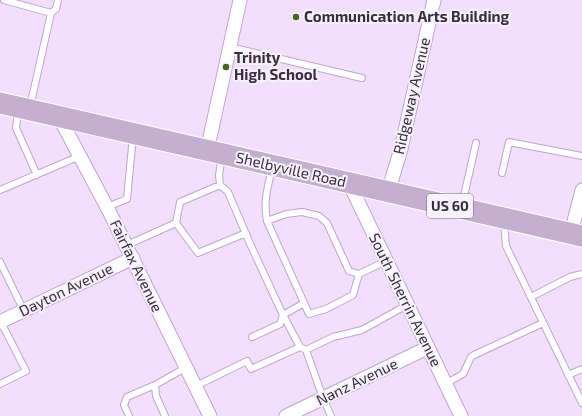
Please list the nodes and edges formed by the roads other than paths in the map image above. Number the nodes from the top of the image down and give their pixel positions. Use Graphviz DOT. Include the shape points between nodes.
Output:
graph roads {
  1 [pos="4,0"];
  2 [pos="58,0"];
  3 [pos="240,0"];
  4 [pos="434,0"];
  5 [pos="30,3"];
  6 [pos="51,13"];
  7 [pos="230,47"];
  8 [pos="362,78"];
  9 [pos="16,107"];
  10 [pos="59,117"];
  11 [pos="133,134"];
  12 [pos="476,143"];
  13 [pos="214,152"];
  14 [pos="80,156"];
  15 [pos="582,156"];
  16 [pos="273,166"];
  17 [pos="36,174"];
  18 [pos="502,174"];
  19 [pos="349,183"];
  20 [pos="220,184"];
  21 [pos="0,190"];
  22 [pos="582,190"];
  23 [pos="388,192"];
  24 [pos="107,207"];
  25 [pos="461,209"];
  26 [pos="504,218"];
  27 [pos="267,221"];
  28 [pos="176,223"];
  29 [pos="246,233"];
  30 [pos="576,234"];
  31 [pos="127,245"];
  32 [pos="133,258"];
  33 [pos="386,261"];
  34 [pos="0,262"];
  35 [pos="358,274"];
  36 [pos="582,274"];
  37 [pos="530,297"];
  38 [pos="304,303"];
  39 [pos="407,305"];
  40 [pos="24,311"];
  41 [pos="283,315"];
  42 [pos="0,322"];
  43 [pos="543,323"];
  44 [pos="252,337"];
  45 [pos="303,348"];
  46 [pos="427,348"];
  47 [pos="187,367"];
  48 [pos="582,369"];
  49 [pos="568,375"];
  50 [pos="0,384"];
  51 [pos="445,384"];
  52 [pos="155,385"];
  53 [pos="196,386"];
  54 [pos="323,398"];
  55 [pos="582,403"];
  56 [pos="129,416"];
  57 [pos="165,416"];
  58 [pos="210,416"];
  59 [pos="286,416"];
  60 [pos="331,416"];
  61 [pos="461,416"];
  1 -- 5 [label="lane"];
  2 -- 6 [label="lane" via="56,9"];
  3 -- 7 [label="street"];
  4 -- 23 [label="street, Ridgeway Avenue" via="401,149"];
  5 -- 6 [label="lane"];
  6 -- 9 [label="lane"];
  7 -- 8 [label="lane"];
  7 -- 13 [label="street"];
  9 -- 10 [label="main road, Shelbyville Road / US 60"];
  9 -- 17 [label="lane" via="16,128"];
  10 -- 11 [label="main road, Shelbyville Road / US 60"];
  10 -- 14 [label="street, Fairfax Avenue"];
  11 -- 13 [label="main road, Shelbyville Road / US 60"];
  11 -- 24 [label="lane" via="127,199"];
  12 -- 25 [label="lane"];
  13 -- 16 [label="main road, Shelbyville Road / US 60"];
  13 -- 20 [label="lane"];
  14 -- 17 [label="lane"];
  14 -- 24 [label="street, Fairfax Avenue"];
  15 -- 18 [label="lane" via="509,142"];
  16 -- 19 [label="main road, Shelbyville Road / US 60"];
  16 -- 27 [label="lane" via="266,194"];
  17 -- 21 [label="lane"];
  19 -- 23 [label="main road, Shelbyville Road / US 60"];
  19 -- 33 [label="street, South Sherrin Avenue"];
  20 -- 28 [label="lane" via="180,202"];
  20 -- 29 [label="lane" via="228,192"];
  22 -- 30 [label="street"];
  23 -- 25 [label="main road, Shelbyville Road / US 60"];
  24 -- 31 [label="street, Fairfax Avenue"];
  25 -- 26 [label="main road, Shelbyville Road / US 60"];
  26 -- 30 [label="main road, Shelbyville Road / US 60"];
  26 -- 37 [label="lane" via="506,246"];
  27 -- 35 [label="lane" via="286,214 302,212 319,216 327,223 349,271"];
  27 -- 38 [label="lane"];
  28 -- 29 [label="lane" via="198,253"];
  28 -- 31 [label="lane"];
  29 -- 41 [label="lane"];
  31 -- 32 [label="street, Fairfax Avenue"];
  32 -- 40 [label="street, Dayton Avenue"];
  32 -- 47 [label="street, Fairfax Avenue"];
  33 -- 35 [label="lane"];
  33 -- 39 [label="street, South Sherrin Avenue"];
  34 -- 40 [label="lane"];
  35 -- 38 [label="lane" via="353,295 326,309 309,314"];
  36 -- 37 [label="lane" via="570,277"];
  37 -- 43 [label="lane"];
  38 -- 41 [label="lane"];
  39 -- 45 [label="lane" via="362,330"];
  39 -- 46 [label="street, South Sherrin Avenue"];
  40 -- 42 [label="street, Dayton Avenue"];
  41 -- 44 [label="lane" via="280,324"];
  41 -- 45 [label="lane"];
  42 -- 50 [label="lane" via="26,371"];
  43 -- 49 [label="lane"];
  43 -- 51 [label="lane" via="474,355 463,374"];
  45 -- 53 [label="lane" via="251,369 247,361"];
  45 -- 54 [label="lane"];
  46 -- 51 [label="street, South Sherrin Avenue"];
  46 -- 54 [label="street, Nanz Avenue"];
  47 -- 52 [label="lane"];
  47 -- 53 [label="street, Fairfax Avenue"];
  48 -- 49 [label="lane"];
  49 -- 55 [label="lane"];
  51 -- 61 [label="street, South Sherrin Avenue"];
  52 -- 56 [label="lane" via="127,397 124,405"];
  52 -- 57 [label="lane" via="156,396"];
  53 -- 58 [label="street, Fairfax Avenue"];
  54 -- 59 [label="street, Nanz Avenue"];
  54 -- 60 [label="lane"];
}
